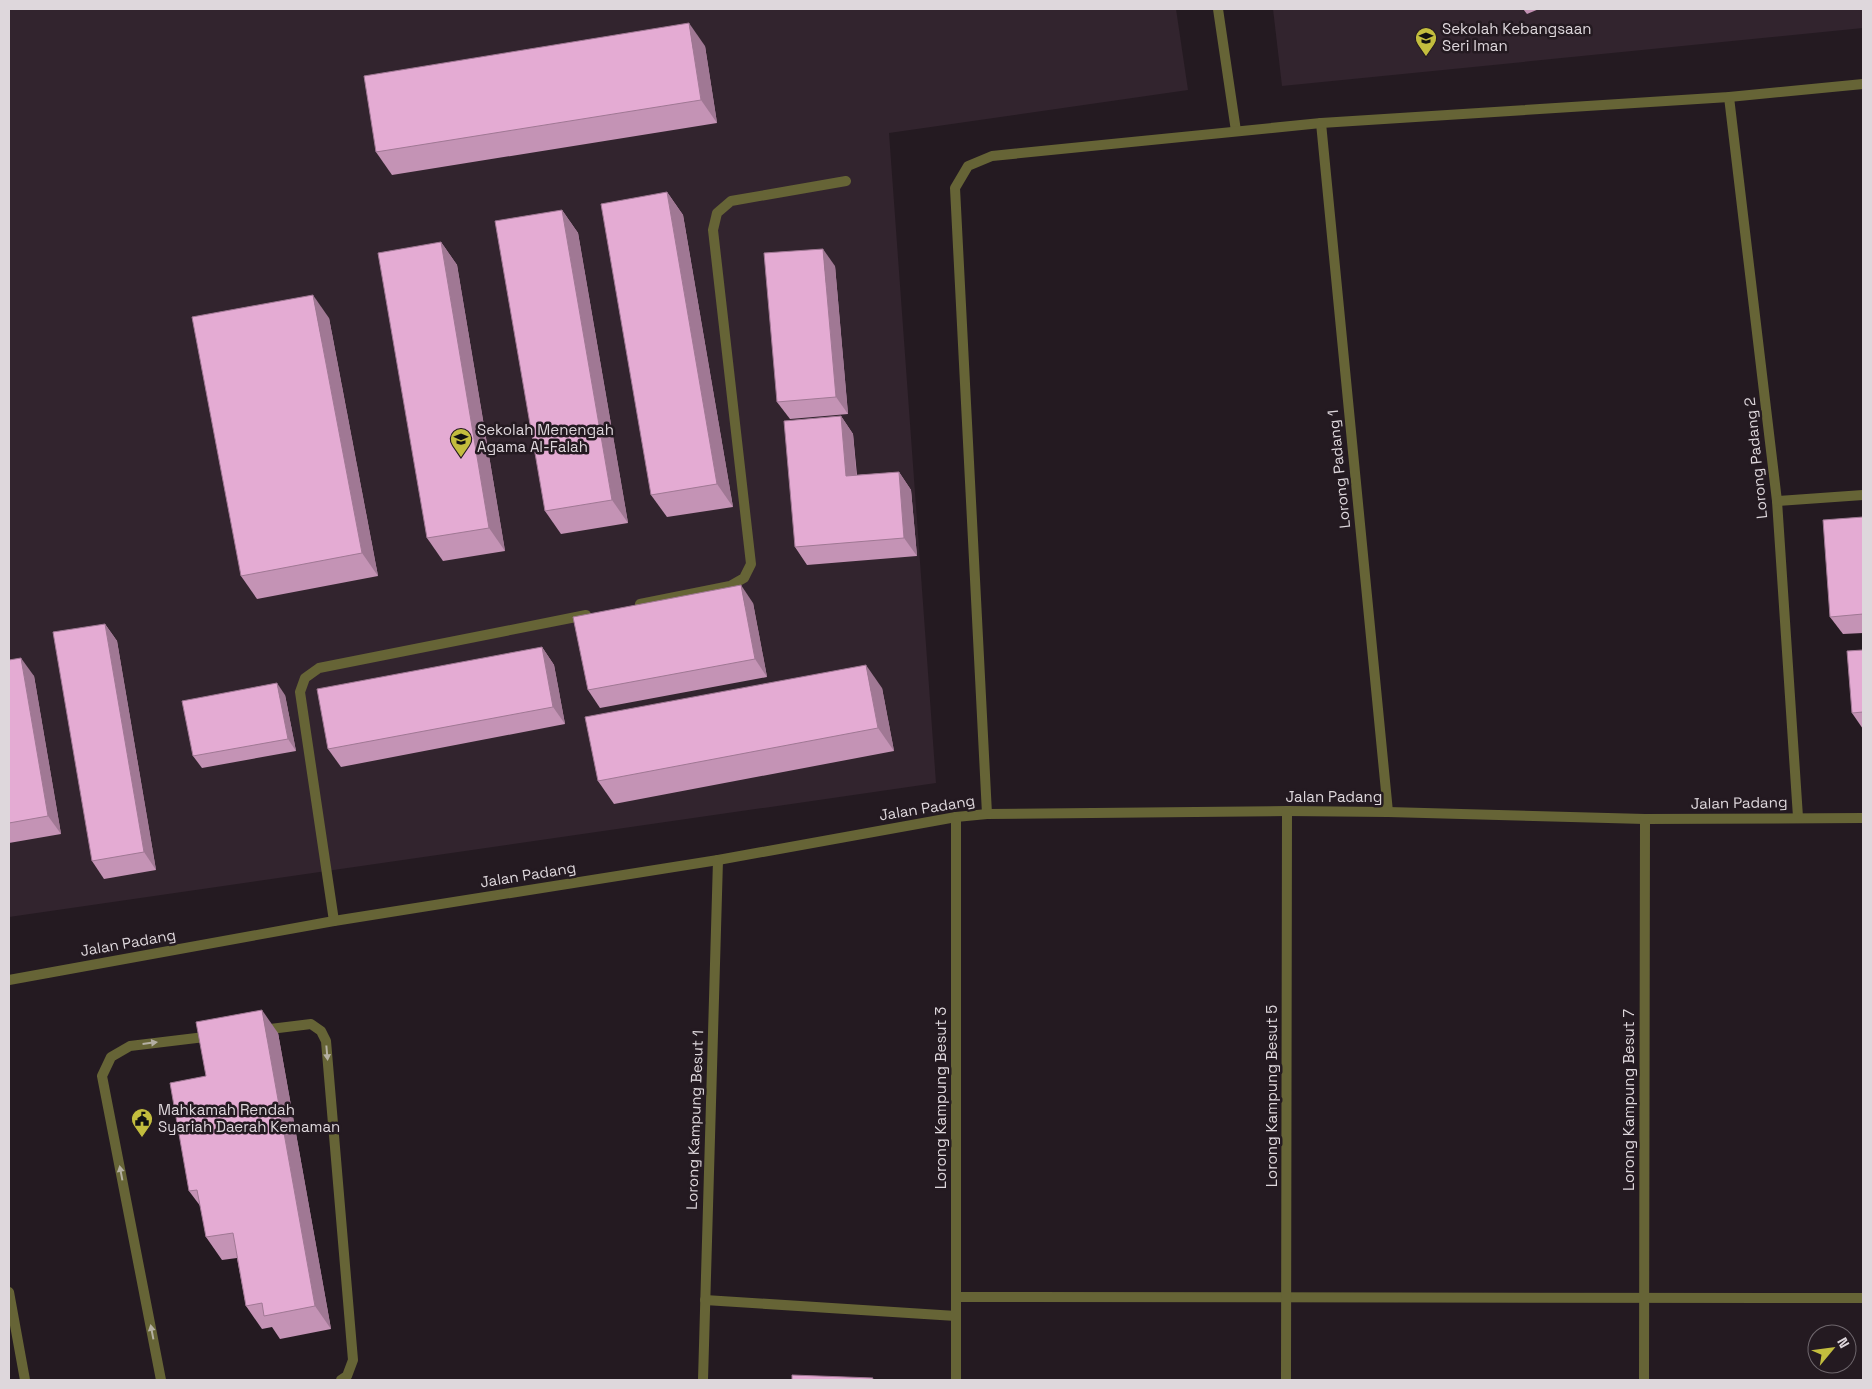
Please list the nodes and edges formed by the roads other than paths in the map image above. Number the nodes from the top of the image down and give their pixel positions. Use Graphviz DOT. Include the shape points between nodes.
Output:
graph roads {
  1 [pos="1218,9"];
  2 [pos="1863,84"];
  3 [pos="1729,97"];
  4 [pos="1321,123"];
  5 [pos="1236,131"];
  6 [pos="846,181"];
  7 [pos="1863,495"];
  8 [pos="1777,501"];
  9 [pos="632,606"];
  10 [pos="593,613"];
  11 [pos="1287,811"];
  12 [pos="1388,812"];
  13 [pos="987,814"];
  14 [pos="956,817"];
  15 [pos="1798,817"];
  16 [pos="1863,818"];
  17 [pos="1645,819"];
  18 [pos="718,860"];
  19 [pos="334,921"];
  20 [pos="9,980"];
  21 [pos="254,1031"];
  22 [pos="225,1034"];
  23 [pos="9,1292"];
  24 [pos="956,1297"];
  25 [pos="1286,1298"];
  26 [pos="1644,1298"];
  27 [pos="1863,1298"];
  28 [pos="705,1300"];
  29 [pos="956,1316"];
  30 [pos="25,1380"];
  31 [pos="161,1380"];
  32 [pos="341,1380"];
  33 [pos="703,1380"];
  34 [pos="956,1380"];
  35 [pos="1286,1380"];
  36 [pos="1644,1380"];
  1 -- 5 [label="street"];
  2 -- 3 [label="street"];
  3 -- 4 [label="street"];
  3 -- 8 [label="street, Lorong Padang 2"];
  4 -- 5 [label="street"];
  4 -- 12 [label="street, Lorong Padang 1"];
  5 -- 13 [label="street" via="992,156 968,166 955,188"];
  6 -- 9 [label="street" via="731,201 717,213 713,230 751,564 744,578 730,586"];
  7 -- 8 [label="street"];
  8 -- 15 [label="street, Lorong Padang 2"];
  10 -- 19 [label="street" via="319,668 305,678 300,692"];
  11 -- 12 [label="street, Jalan Padang"];
  11 -- 13 [label="street, Jalan Padang"];
  11 -- 25 [label="street, Lorong Kampung Besut 5"];
  12 -- 17 [label="street, Jalan Padang"];
  13 -- 14 [label="street, Jalan Padang"];
  14 -- 18 [label="street, Jalan Padang"];
  14 -- 24 [label="street, Lorong Kampung Besut 3"];
  15 -- 16 [label="street, Jalan Padang"];
  15 -- 17 [label="street, Jalan Padang"];
  17 -- 26 [label="street, Lorong Kampung Besut 7"];
  18 -- 19 [label="street, Jalan Padang"];
  18 -- 28 [label="street, Lorong Kampung Besut 1"];
  19 -- 20 [label="street, Jalan Padang"];
  21 -- 32 [label="street, one-way" via="310,1024 321,1031 326,1041 353,1360 347,1376"];
  31 -- 22 [label="street, one-way" via="102,1076 111,1057 130,1046"];
  23 -- 30 [label="street"];
  24 -- 25 [label="street"];
  24 -- 29 [label="street, Lorong Kampung Besut 3"];
  25 -- 26 [label="street"];
  25 -- 35 [label="street, Lorong Kampung Besut 5"];
  26 -- 27 [label="street"];
  26 -- 36 [label="street, Lorong Kampung Besut 7"];
  28 -- 29 [label="street"];
  28 -- 33 [label="street, Lorong Kampung Besut 1"];
  29 -- 34 [label="street, Lorong Kampung Besut 3"];
}
